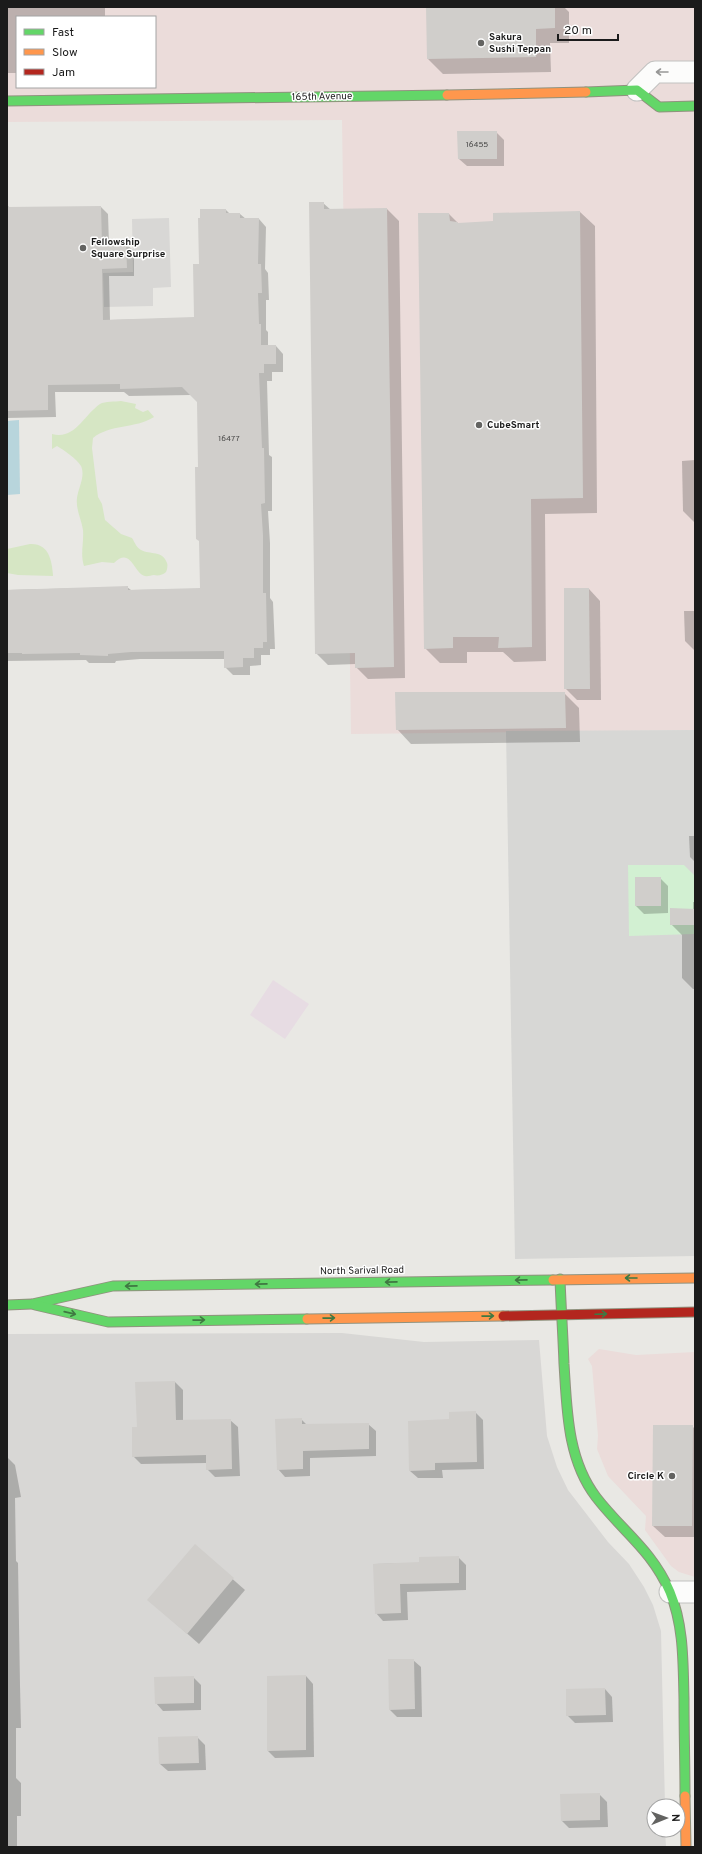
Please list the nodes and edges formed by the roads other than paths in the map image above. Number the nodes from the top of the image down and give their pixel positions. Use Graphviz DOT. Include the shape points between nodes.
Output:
graph roads {
  1 [pos="695,72"];
  2 [pos="637,90"];
  3 [pos="7,101"];
  4 [pos="695,106"];
  5 [pos="695,1278"];
  6 [pos="560,1279"];
  7 [pos="32,1304"];
  8 [pos="7,1305"];
  9 [pos="695,1312"];
  10 [pos="562,1315"];
  11 [pos="670,1592"];
  12 [pos="695,1592"];
  13 [pos="686,1847"];
  1 -- 2 [label="street, one-way" via="655,72"];
  2 -- 3 [label="main road, 165th Avenue" via="539,94"];
  2 -- 4 [label="main road" via="659,107"];
  5 -- 6 [label="main road, North Sarival Road, one-way"];
  6 -- 7 [label="main road, North Sarival Road, one-way" via="113,1286"];
  6 -- 10 [label="main road"];
  7 -- 8 [label="main road, North Sarival Road"];
  7 -- 10 [label="main road, North Sarival Road, one-way" via="108,1322"];
  10 -- 9 [label="main road, North Sarival Road, one-way"];
  10 -- 11 [label="main road" via="569,1430 574,1453 583,1476 596,1497 642,1546"];
  11 -- 12 [label="street"];
  11 -- 13 [label="main road" via="683,1643"];
}
